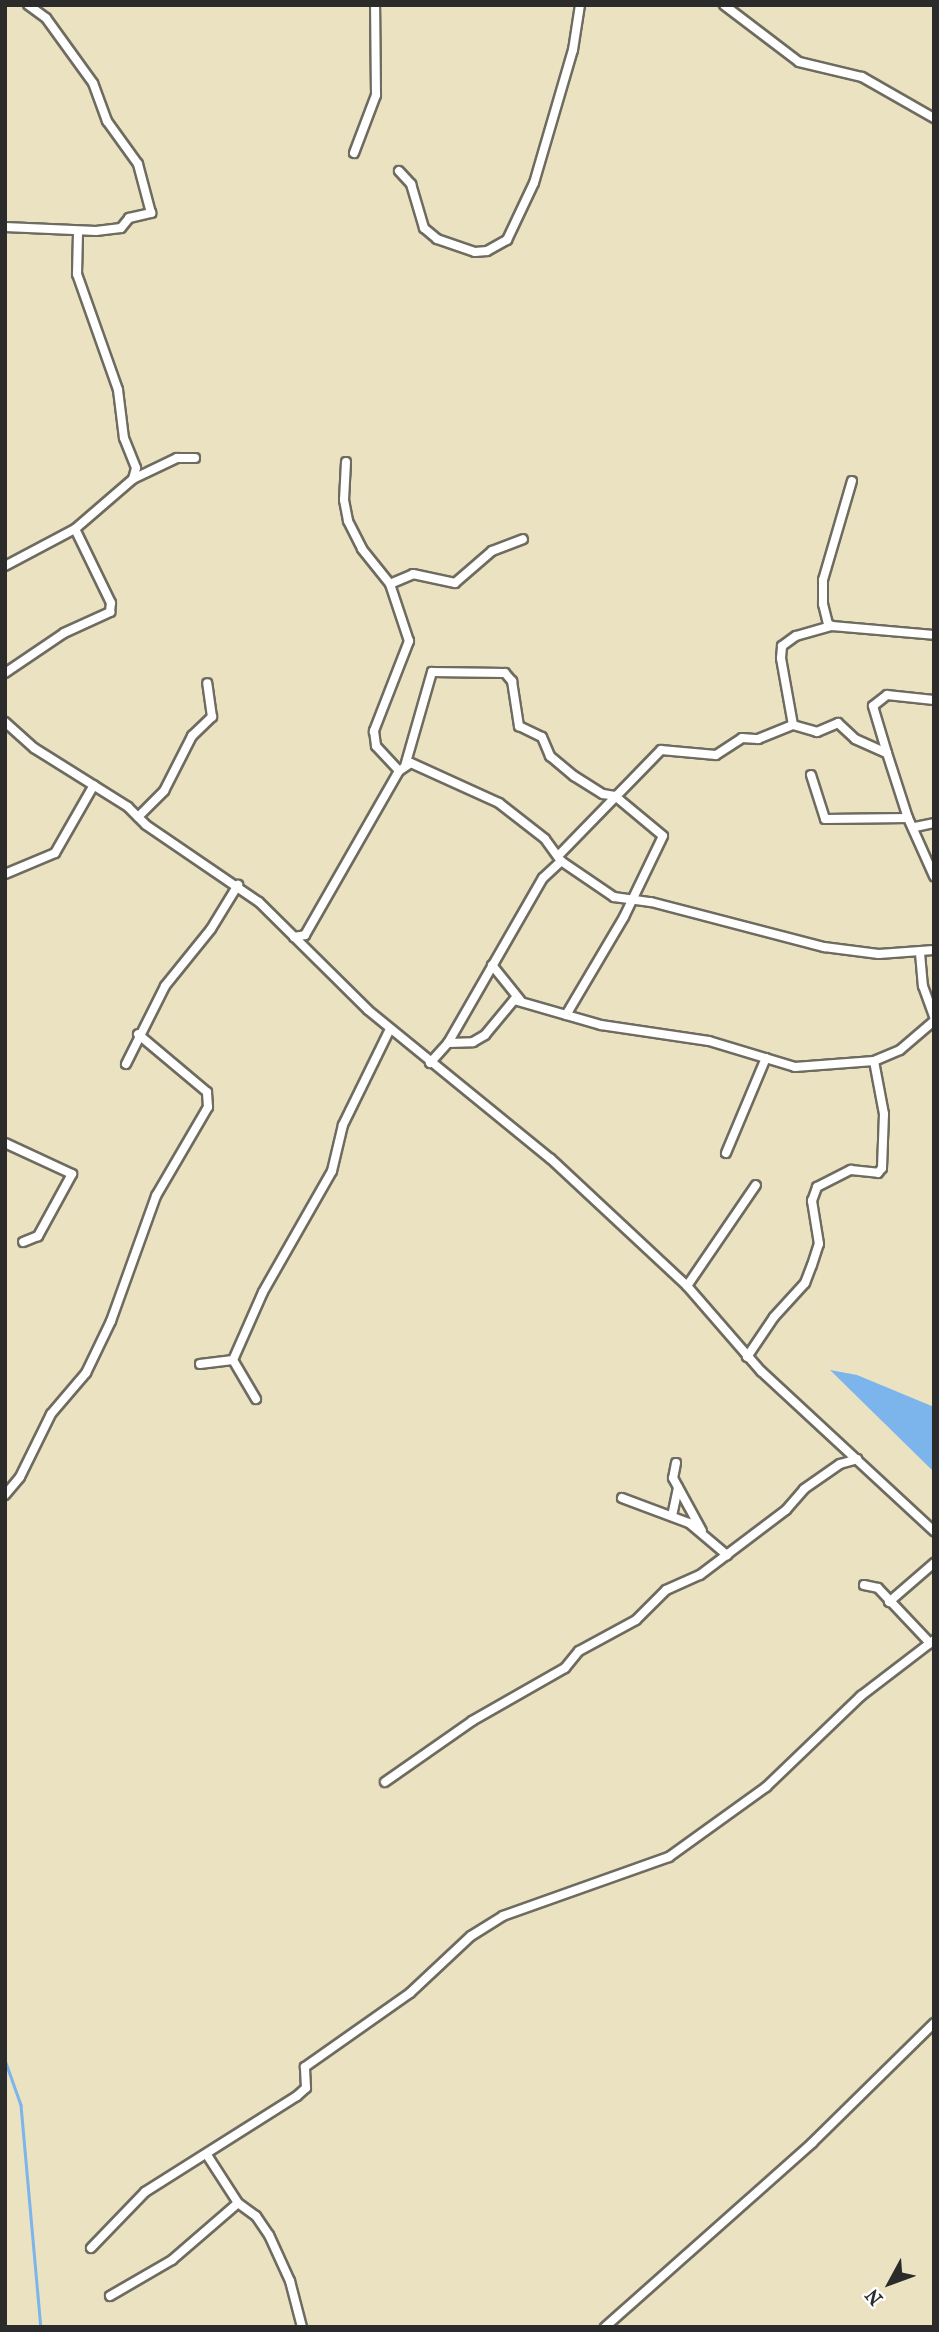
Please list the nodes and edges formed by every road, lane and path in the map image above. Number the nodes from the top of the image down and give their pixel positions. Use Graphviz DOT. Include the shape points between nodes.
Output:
graph roads {
  1 [pos="28,5"];
  2 [pos="375,5"];
  3 [pos="580,5"];
  4 [pos="723,5"];
  5 [pos="934,118"];
  6 [pos="354,153"];
  7 [pos="399,171"];
  8 [pos="5,227"];
  9 [pos="78,233"];
  10 [pos="195,458"];
  11 [pos="346,462"];
  12 [pos="133,479"];
  13 [pos="852,481"];
  14 [pos="75,530"];
  15 [pos="523,539"];
  16 [pos="5,566"];
  17 [pos="390,584"];
  18 [pos="832,625"];
  19 [pos="934,635"];
  20 [pos="5,673"];
  21 [pos="207,683"];
  22 [pos="934,700"];
  23 [pos="5,722"];
  24 [pos="793,725"];
  25 [pos="887,752"];
  26 [pos="402,768"];
  27 [pos="811,775"];
  28 [pos="94,785"];
  29 [pos="615,796"];
  30 [pos="138,817"];
  31 [pos="908,818"];
  32 [pos="934,823"];
  33 [pos="915,827"];
  34 [pos="559,859"];
  35 [pos="5,874"];
  36 [pos="934,876"];
  37 [pos="238,885"];
  38 [pos="631,899"];
  39 [pos="294,937"];
  40 [pos="934,950"];
  41 [pos="920,953"];
  42 [pos="492,965"];
  43 [pos="520,1000"];
  44 [pos="566,1015"];
  45 [pos="934,1019"];
  46 [pos="390,1029"];
  47 [pos="138,1034"];
  48 [pos="448,1043"];
  49 [pos="766,1058"];
  50 [pos="874,1061"];
  51 [pos="430,1063"];
  52 [pos="126,1064"];
  53 [pos="5,1143"];
  54 [pos="726,1153"];
  55 [pos="756,1185"];
  56 [pos="23,1242"];
  57 [pos="687,1286"];
  58 [pos="747,1357"];
  59 [pos="233,1360"];
  60 [pos="200,1364"];
  61 [pos="256,1399"];
  62 [pos="857,1460"];
  63 [pos="676,1463"];
  64 [pos="678,1488"];
  65 [pos="5,1495"];
  66 [pos="622,1498"];
  67 [pos="672,1516"];
  68 [pos="702,1531"];
  69 [pos="934,1531"];
  70 [pos="727,1555"];
  71 [pos="934,1563"];
  72 [pos="864,1585"];
  73 [pos="889,1602"];
  74 [pos="932,1642"];
  75 [pos="385,1782"];
  76 [pos="934,2023"];
  77 [pos="207,2155"];
  78 [pos="238,2203"];
  79 [pos="91,2248"];
  80 [pos="110,2295"];
  81 [pos="302,2327"];
  82 [pos="604,2327"];
  1 -- 9 [label="street" via="46,18 93,83 101,110 138,164 150,197 151,213 129,218 121,228"];
  2 -- 6 [label="street" via="376,95"];
  3 -- 7 [label="street" via="573,50 534,183 507,240 475,252 437,239 424,228 411,184"];
  4 -- 5 [label="street" via="799,62 862,77"];
  8 -- 9 [label="street"];
  9 -- 12 [label="street" via="77,274 118,390 124,439 136,468"];
  10 -- 12 [label="street" via="177,458"];
  11 -- 17 [label="street" via="348,521"];
  12 -- 14 [label="street"];
  13 -- 18 [label="street" via="822,580 822,604"];
  14 -- 16 [label="street"];
  14 -- 20 [label="street" via="111,603 110,612 65,633"];
  15 -- 17 [label="street" via="492,551 455,583 413,574"];
  17 -- 26 [label="street" via="409,648 377,715 373,740"];
  18 -- 19 [label="street"];
  18 -- 24 [label="street" via="796,636 782,646"];
  21 -- 30 [label="street" via="212,717 192,736 164,791"];
  22 -- 25 [label="street" via="887,695 873,706"];
  23 -- 28 [label="street" via="34,748"];
  24 -- 25 [label="street" via="817,732 843,724 855,739"];
  24 -- 29 [label="street" via="758,739 743,738 716,755 661,750"];
  25 -- 31 [label="street"];
  26 -- 29 [label="street" via="432,672 505,673 512,681 519,726 542,737 550,756 583,782"];
  26 -- 34 [label="street" via="426,767 499,803 545,839"];
  26 -- 39 [label="street" via="305,935"];
  27 -- 31 [label="street" via="825,819"];
  28 -- 30 [label="street"];
  28 -- 35 [label="street" via="55,853"];
  29 -- 34 [label="street"];
  29 -- 38 [label="street" via="663,836"];
  30 -- 37 [label="street"];
  31 -- 33 [label="street"];
  32 -- 33 [label="street"];
  33 -- 36 [label="street"];
  34 -- 38 [label="street" via="614,897"];
  34 -- 42 [label="street"];
  37 -- 39 [label="street"];
  37 -- 47 [label="street" via="211,929 165,986"];
  38 -- 41 [label="street" via="824,947"];
  38 -- 44 [label="street"];
  39 -- 46 [label="street"];
  40 -- 41 [label="street"];
  41 -- 45 [label="street" via="923,986"];
  42 -- 43 [label="street"];
  42 -- 48 [label="street"];
  43 -- 44 [label="street"];
  43 -- 48 [label="street" via="514,1000 473,1042"];
  44 -- 49 [label="street" via="709,1041"];
  45 -- 50 [label="street" via="901,1050"];
  46 -- 51 [label="street"];
  46 -- 59 [label="street" via="343,1125 332,1171 263,1292"];
  47 -- 52 [label="street"];
  47 -- 65 [label="street" via="207,1092 208,1107 156,1196 111,1321 86,1373 51,1415 20,1477"];
  48 -- 51 [label="street"];
  49 -- 50 [label="street" via="795,1067"];
  49 -- 54 [label="street"];
  50 -- 58 [label="street" via="884,1114 882,1168 871,1173 851,1170 817,1187 812,1201 819,1244 808,1274"];
  51 -- 57 [label="street" via="551,1159"];
  53 -- 56 [label="street" via="72,1174 38,1236"];
  55 -- 57 [label="street"];
  57 -- 58 [label="street"];
  58 -- 62 [label="street"];
  59 -- 60 [label="street"];
  59 -- 61 [label="street"];
  62 -- 69 [label="street"];
  62 -- 70 [label="street" via="840,1464 804,1489 786,1510"];
  63 -- 64 [label="street" via="673,1478"];
  64 -- 67 [label="street"];
  64 -- 68 [label="street"];
  66 -- 67 [label="street"];
  67 -- 68 [label="street"];
  68 -- 70 [label="street"];
  70 -- 75 [label="street" via="690,1582 666,1590 636,1620 579,1651 565,1668 472,1721"];
  71 -- 73 [label="street"];
  72 -- 73 [label="street" via="878,1588"];
  73 -- 74 [label="street"];
  74 -- 77 [label="street" via="861,1696 766,1787 669,1857 503,1916 471,1936 410,1993 305,2067 306,2088 297,2096 223,2140"];
  76 -- 82 [label="street" via="812,2143"];
  77 -- 78 [label="street"];
  77 -- 79 [label="street" via="145,2192"];
  78 -- 80 [label="street" via="173,2260"];
  78 -- 81 [label="street" via="269,2235 290,2281"];
}
